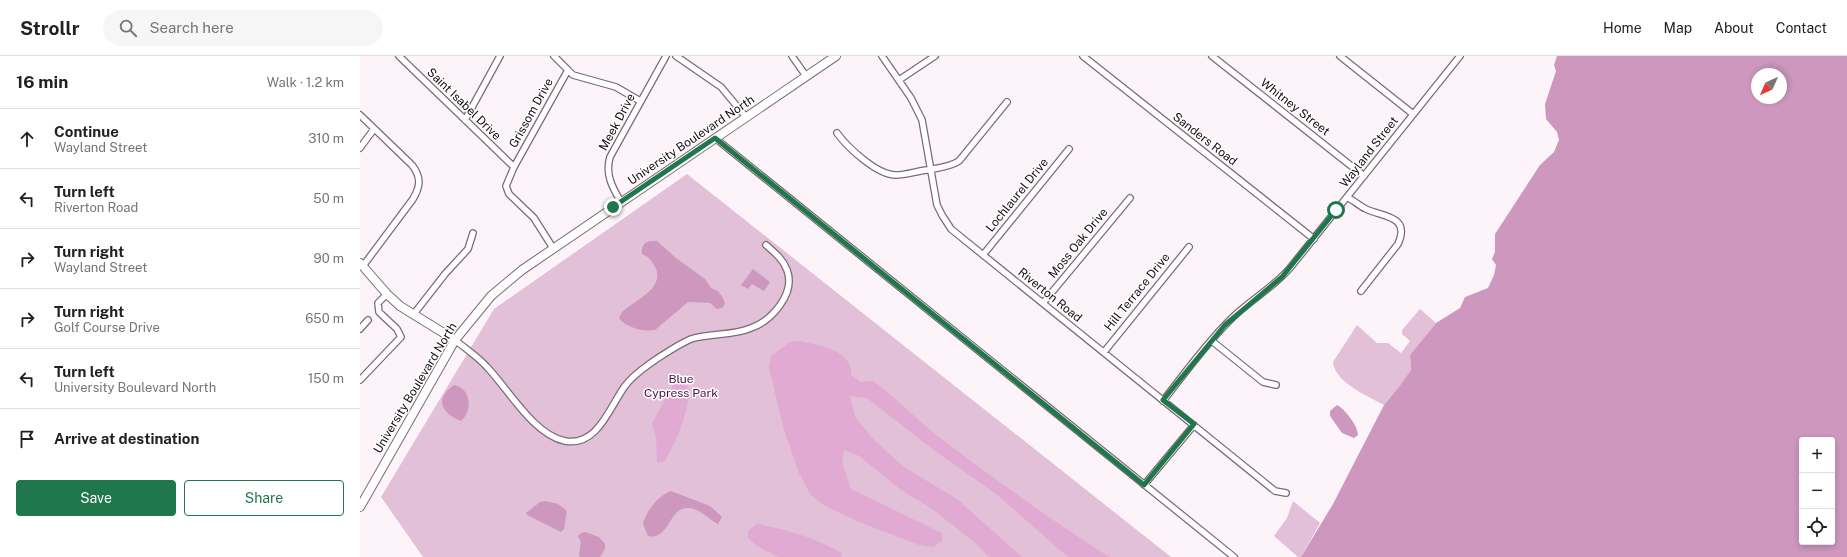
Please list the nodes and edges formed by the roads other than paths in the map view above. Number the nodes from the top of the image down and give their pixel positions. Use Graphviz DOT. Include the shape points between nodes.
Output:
graph roads {
  1 [pos="399,56"];
  2 [pos="500,56"];
  3 [pos="554,56"];
  4 [pos="666,56"];
  5 [pos="676,56"];
  6 [pos="792,56"];
  7 [pos="836,56"];
  8 [pos="882,56"];
  9 [pos="935,56"];
  10 [pos="1083,56"];
  11 [pos="1212,56"];
  12 [pos="1340,56"];
  13 [pos="1460,56"];
  14 [pos="568,70"];
  15 [pos="806,76"];
  16 [pos="899,80"];
  17 [pos="640,101"];
  18 [pos="1007,102"];
  19 [pos="1413,114"];
  20 [pos="360,115"];
  21 [pos="746,117"];
  22 [pos="465,120"];
  23 [pos="374,129"];
  24 [pos="837,133"];
  25 [pos="715,138"];
  26 [pos="360,148"];
  27 [pos="1069,149"];
  28 [pos="514,167"];
  29 [pos="931,169"];
  30 [pos="1364,176"];
  31 [pos="1347,197"];
  32 [pos="1130,198"];
  33 [pos="621,202"];
  34 [pos="473,233"];
  35 [pos="1314,239"];
  36 [pos="766,245"];
  37 [pos="1189,247"];
  38 [pos="553,248"];
  39 [pos="983,255"];
  40 [pos="361,264"];
  41 [pos="1361,291"];
  42 [pos="386,294"];
  43 [pos="1043,303"];
  44 [pos="413,315"];
  45 [pos="368,320"];
  46 [pos="360,329"];
  47 [pos="455,340"];
  48 [pos="1212,341"];
  49 [pos="1104,352"];
  50 [pos="360,380"];
  51 [pos="1276,385"];
  52 [pos="1163,400"];
  53 [pos="1194,424"];
  54 [pos="1144,485"];
  55 [pos="1286,493"];
  56 [pos="360,508"];
  57 [pos="1234,557"];
  1 -- 22 [label="street, Saint Isabel Drive"];
  2 -- 22 [label="street"];
  3 -- 14 [label="street"];
  4 -- 17 [label="street, Meek Drive"];
  5 -- 21 [label="street" via="721,87"];
  6 -- 15 [label="street"];
  7 -- 15 [label="street, University Boulevard North"];
  8 -- 16 [label="street, Riverton Road"];
  9 -- 16 [label="street"];
  10 -- 35 [label="street, Sanders Road"];
  11 -- 30 [label="street, Whitney Street"];
  12 -- 19 [label="street"];
  13 -- 19 [label="street, Wayland Street"];
  14 -- 17 [label="street" via="578,78 616,87"];
  14 -- 28 [label="street, Grissom Drive"];
  15 -- 21 [label="street, University Boulevard North"];
  16 -- 29 [label="street, Riverton Road" via="922,120"];
  17 -- 33 [label="street, Meek Drive" via="608,161 610,181"];
  18 -- 29 [label="street" via="960,161 954,165"];
  19 -- 30 [label="street, Wayland Street"];
  20 -- 23 [label="street"];
  21 -- 25 [label="street, University Boulevard North"];
  22 -- 28 [label="street, Saint Isabel Drive"];
  23 -- 26 [label="street"];
  23 -- 40 [label="street" via="416,170 419,182 413,199"];
  24 -- 29 [label="street" via="848,146 886,173 898,175"];
  25 -- 33 [label="street, University Boulevard North"];
  25 -- 54 [label="street"];
  27 -- 39 [label="street, Lochlaurel Drive"];
  28 -- 38 [label="street, Grissom Drive" via="507,182 507,191 534,218"];
  29 -- 39 [label="street, Riverton Road" via="934,193 942,215 956,234"];
  30 -- 31 [label="street, Wayland Street"];
  31 -- 35 [label="street, Wayland Street"];
  31 -- 41 [label="street" via="1369,210 1390,216 1401,229 1398,244"];
  32 -- 43 [label="street, Moss Oak Drive"];
  33 -- 38 [label="street, University Boulevard North"];
  34 -- 44 [label="street" via="468,249"];
  35 -- 48 [label="street, Wayland Street" via="1282,277 1234,316"];
  36 -- 47 [label="street" via="780,258 788,271 787,290 770,317 750,329 693,339 662,356 631,379 599,426 588,437 580,440 573,442 558,439 542,430 484,364"];
  37 -- 49 [label="street, Hill Terrace Drive"];
  38 -- 47 [label="street, University Boulevard North" via="515,274 491,296"];
  39 -- 43 [label="street, Riverton Road"];
  40 -- 42 [label="street"];
  42 -- 44 [label="street"];
  42 -- 50 [label="street" via="378,303 379,312 397,329 400,340"];
  43 -- 49 [label="street, Riverton Road"];
  44 -- 47 [label="street"];
  45 -- 46 [label="street"];
  47 -- 56 [label="street, University Boulevard North"];
  48 -- 51 [label="street" via="1264,382"];
  48 -- 52 [label="street, Wayland Street"];
  49 -- 52 [label="street, Riverton Road"];
  52 -- 53 [label="street, Riverton Road"];
  53 -- 54 [label="street"];
  53 -- 55 [label="street, Riverton Road" via="1275,491"];
  54 -- 57 [label="street"];
}
